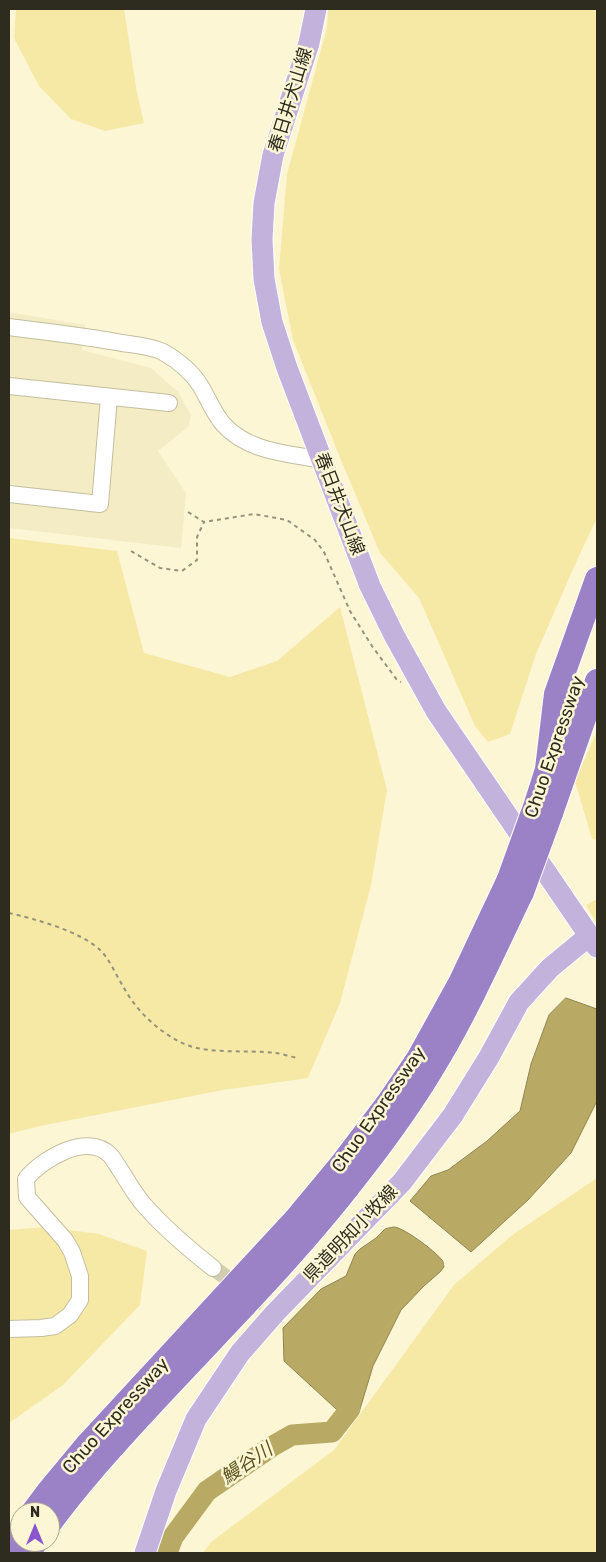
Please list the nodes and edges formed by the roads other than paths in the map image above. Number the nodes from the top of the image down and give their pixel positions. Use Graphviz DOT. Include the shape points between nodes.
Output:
graph roads {
  1 [pos="316,9"];
  2 [pos="9,327"];
  3 [pos="9,386"];
  4 [pos="109,396"];
  5 [pos="170,403"];
  6 [pos="321,460"];
  7 [pos="9,494"];
  8 [pos="597,579"];
  9 [pos="597,628"];
  10 [pos="597,681"];
  11 [pos="597,712"];
  12 [pos="547,769"];
  13 [pos="547,808"];
  14 [pos="515,885"];
  15 [pos="594,941"];
  16 [pos="213,1268"];
  17 [pos="9,1329"];
  18 [pos="40,1502"];
  19 [pos="60,1509"];
  20 [pos="145,1553"];
  1 -- 6 [label="main road, 春日井犬山線" via="309,43 273,155 264,202 262,239 264,279 272,322"];
  2 -- 6 [label="street" via="85,336 161,351 182,364 199,383 224,425 242,440 268,451"];
  3 -- 4 [label="street"];
  4 -- 5 [label="street"];
  4 -- 7 [label="street" via="100,504"];
  6 -- 15 [label="main road, 春日井犬山線" via="370,586 436,711"];
  8 -- 12 [label="highway" via="556,694"];
  9 -- 12 [label="highway, Chuo Expressway"];
  10 -- 13 [label="highway, Chuo Expressway"];
  11 -- 13 [label="highway" via="566,801"];
  12 -- 13 [label="highway, Chuo Expressway"];
  13 -- 14 [label="highway, Chuo Expressway, bridge"];
  14 -- 18 [label="highway, Chuo Expressway" via="418,1059 340,1166"];
  14 -- 19 [label="highway, Chuo Expressway" via="479,984 438,1060 401,1118 312,1230 109,1450"];
  15 -- 20 [label="main road, 県道明知小牧線" via="550,968 519,1002 453,1115 402,1182 269,1309 196,1419"];
  16 -- 17 [label="street" via="183,1244 144,1205 110,1155 99,1148 78,1146 53,1156 35,1168 26,1179 27,1197 72,1252 80,1276 80,1300 70,1315 56,1326"];
}
